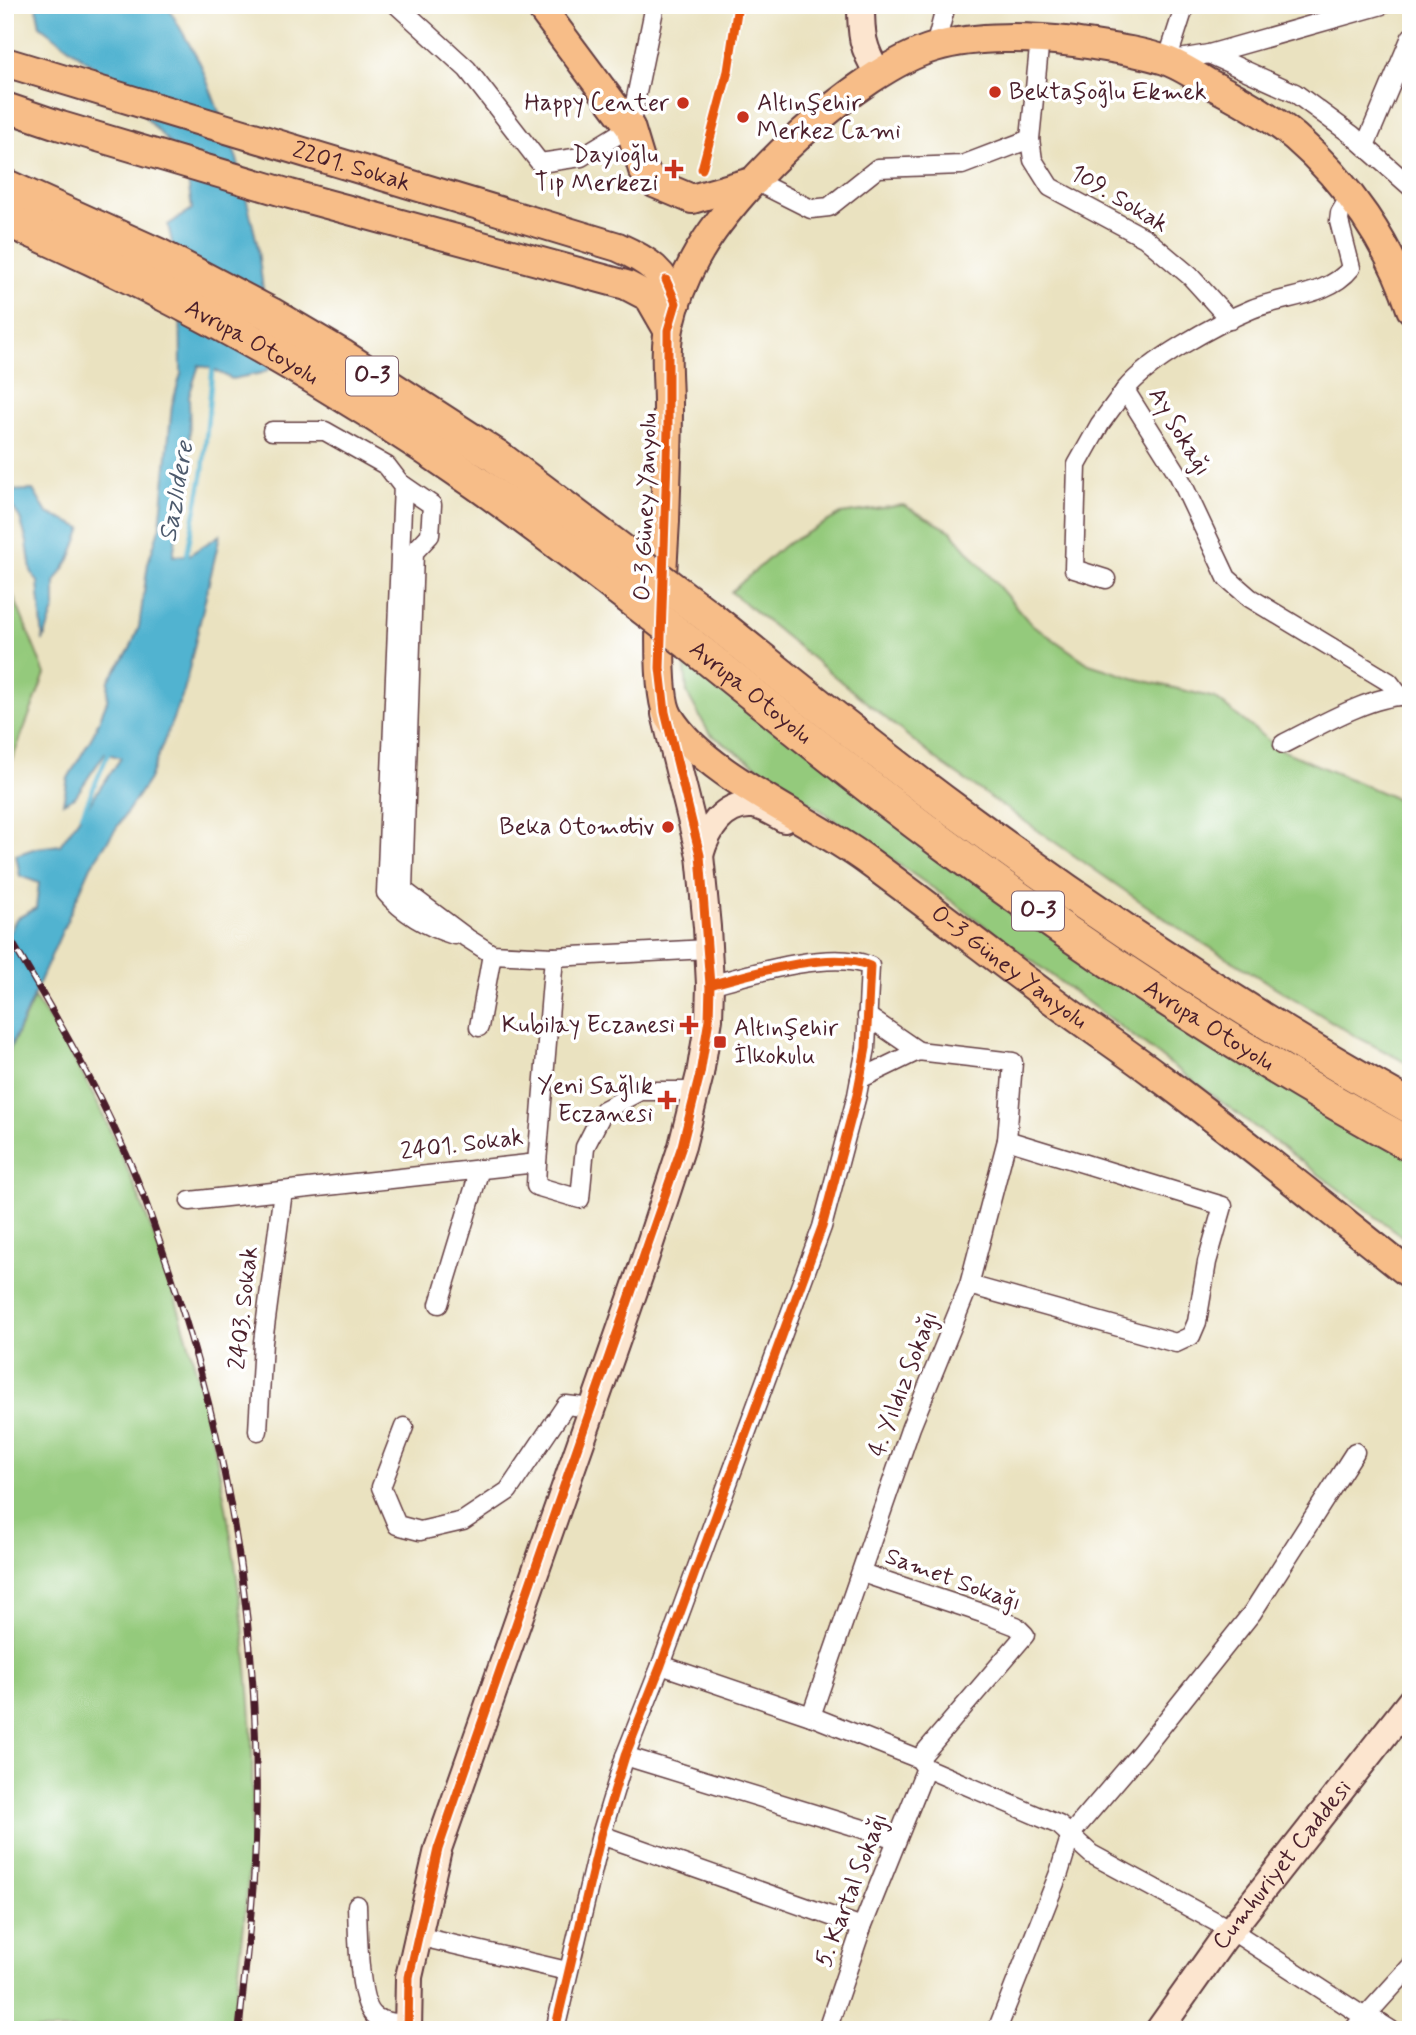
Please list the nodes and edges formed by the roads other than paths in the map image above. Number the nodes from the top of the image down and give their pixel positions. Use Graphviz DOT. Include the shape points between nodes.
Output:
graph roads {
  1 [pos="397,5"];
  2 [pos="538,5"];
  3 [pos="655,5"];
  4 [pos="860,5"];
  5 [pos="946,5"];
  6 [pos="1185,5"];
  7 [pos="1382,5"];
  8 [pos="1411,37"];
  9 [pos="1040,38"];
  10 [pos="935,47"];
  11 [pos="1209,54"];
  12 [pos="1167,61"];
  13 [pos="5,62"];
  14 [pos="878,73"];
  15 [pos="5,107"];
  16 [pos="630,127"];
  17 [pos="1030,139"];
  18 [pos="1365,146"];
  19 [pos="755,180"];
  20 [pos="5,186"];
  21 [pos="1411,187"];
  22 [pos="1350,196"];
  23 [pos="5,219"];
  24 [pos="676,303"];
  25 [pos="1411,309"];
  26 [pos="1230,320"];
  27 [pos="668,330"];
  28 [pos="1125,390"];
  29 [pos="271,431"];
  30 [pos="403,485"];
  31 [pos="1106,579"];
  32 [pos="699,630"];
  33 [pos="1405,696"];
  34 [pos="665,712"];
  35 [pos="1283,744"];
  36 [pos="857,853"];
  37 [pos="700,855"];
  38 [pos="467,938"];
  39 [pos="708,949"];
  40 [pos="492,954"];
  41 [pos="554,957"];
  42 [pos="710,985"];
  43 [pos="867,1016"];
  44 [pos="479,1027"];
  45 [pos="918,1051"];
  46 [pos="860,1079"];
  47 [pos="696,1091"];
  48 [pos="1411,1107"];
  49 [pos="1007,1140"];
  50 [pos="1411,1145"];
  51 [pos="537,1163"];
  52 [pos="480,1169"];
  53 [pos="283,1191"];
  54 [pos="190,1201"];
  55 [pos="1411,1275"];
  56 [pos="969,1285"];
  57 [pos="439,1304"];
  58 [pos="592,1408"];
  59 [pos="404,1427"];
  60 [pos="258,1431"];
  61 [pos="1355,1452"];
  62 [pos="862,1573"];
  63 [pos="1025,1635"];
  64 [pos="661,1665"];
  65 [pos="1410,1702"];
  66 [pos="811,1716"];
  67 [pos="625,1756"];
  68 [pos="922,1763"];
  69 [pos="1071,1834"];
  70 [pos="601,1835"];
  71 [pos="896,1839"];
  72 [pos="357,1905"];
  73 [pos="862,1927"];
  74 [pos="1231,1930"];
  75 [pos="417,1936"];
  76 [pos="1411,1966"];
  77 [pos="567,1972"];
  78 [pos="1358,2023"];
  79 [pos="408,2027"];
  80 [pos="555,2030"];
  81 [pos="827,2030"];
  82 [pos="997,2030"];
  83 [pos="1159,2030"];
  84 [pos="1391,2030"];
  1 -- 16 [label="street" via="467,69 540,163 581,157"];
  2 -- 16 [label="main road"];
  3 -- 16 [label="street"];
  4 -- 14 [label="street" via="861,36"];
  5 -- 10 [label="street"];
  6 -- 12 [label="street"];
  7 -- 11 [label="street"];
  8 -- 18 [label="street"];
  9 -- 10 [label="main road, O-3 Güney Yanyolu"];
  9 -- 12 [label="main road, O-3 Güney Yanyolu"];
  9 -- 17 [label="street, 109. Sokak"];
  10 -- 14 [label="main road, O-3 Güney Yanyolu"];
  11 -- 12 [label="street"];
  11 -- 18 [label="street" via="1295,93"];
  12 -- 22 [label="main road, O-3 Güney Yanyolu" via="1233,96 1294,137"];
  13 -- 24 [label="main road, 2201. Sokak" via="618,247 660,273"];
  14 -- 19 [label="main road, O-3 Güney Yanyolu" via="804,132"];
  15 -- 27 [label="main road, 2201. Sokak" via="290,194 626,285 649,297"];
  16 -- 19 [label="main road" via="643,170 654,183 674,193 692,199"];
  17 -- 19 [label="street" via="962,165 878,168 829,207 811,209"];
  17 -- 26 [label="street, 109. Sokak" via="1033,160 1050,187 1144,238 1190,276"];
  18 -- 21 [label="street"];
  19 -- 24 [label="main road, O-3 Güney Yanyolu" via="694,260"];
  20 -- 32 [label="highway, Avrupa Otoyolu / O-3, bridge" via="158,255 342,357 496,456"];
  22 -- 25 [label="main road, O-3 Güney Yanyolu" via="1372,226"];
  22 -- 26 [label="street, Ay Sokağı" via="1339,221 1351,268 1344,277"];
  23 -- 32 [label="highway, Avrupa Otoyolu / O-3, bridge" via="124,274 311,375"];
  24 -- 27 [label="main road, O-3 Güney Yanyolu"];
  26 -- 28 [label="street, Ay Sokağı" via="1136,376"];
  27 -- 34 [label="main road, O-3 Güney Yanyolu" via="660,668"];
  28 -- 31 [label="street" via="1077,465 1074,569"];
  28 -- 33 [label="street, Ay Sokağı" via="1178,474 1227,578 1250,598"];
  29 -- 30 [label="street" via="326,431 387,466"];
  30 -- 38 [label="street" via="386,893 400,909 435,929"];
  30 -- 38 [label="street" via="432,505 430,535 414,552 402,890"];
  32 -- 48 [label="highway, Avrupa Otoyolu / O-3" via="1154,951"];
  32 -- 50 [label="highway, Avrupa Otoyolu / O-3" via="943,843 1220,1034"];
  33 -- 35 [label="street" via="1357,708"];
  34 -- 36 [label="main road, O-3 Güney Yanyolu" via="690,743 723,770"];
  34 -- 37 [label="street"];
  36 -- 37 [label="street" via="755,805 737,806 719,817 706,835"];
  36 -- 55 [label="main road, O-3 Güney Yanyolu" via="1153,1073"];
  37 -- 39 [label="street"];
  38 -- 40 [label="street"];
  39 -- 41 [label="street"];
  39 -- 42 [label="street"];
  40 -- 41 [label="street"];
  40 -- 44 [label="street"];
  41 -- 51 [label="street, 2401. Sokak"];
  42 -- 43 [label="street" via="771,969 859,961 870,966"];
  42 -- 47 [label="street"];
  43 -- 45 [label="street"];
  43 -- 46 [label="street"];
  45 -- 46 [label="street"];
  45 -- 49 [label="street, 4. Yıldız Sokağı" via="1013,1062"];
  46 -- 64 [label="street" via="822,1227"];
  47 -- 51 [label="street" via="640,1091 604,1110 585,1147 580,1199 536,1186"];
  47 -- 58 [label="street" via="682,1146"];
  49 -- 56 [label="street, 4. Yıldız Sokağı"];
  49 -- 56 [label="street" via="1223,1206 1196,1322 1191,1336 1176,1343"];
  51 -- 52 [label="street, 2401. Sokak"];
  52 -- 53 [label="street, 2401. Sokak"];
  52 -- 57 [label="street"];
  53 -- 54 [label="street, 2401. Sokak"];
  53 -- 60 [label="street, 2403. Sokak" via="263,1342"];
  56 -- 62 [label="street, 4. Yıldız Sokağı" via="911,1427"];
  58 -- 59 [label="street" via="566,1405 508,1491 463,1521 421,1531 397,1525 381,1488"];
  58 -- 75 [label="street" via="438,1849"];
  61 -- 69 [label="street" via="1251,1613"];
  62 -- 63 [label="street, Samet Sokağı" via="982,1613 1016,1626"];
  62 -- 66 [label="street, 4. Yıldız Sokağı"];
  63 -- 68 [label="street, 5. Kartal Sokağı"];
  64 -- 66 [label="street"];
  64 -- 67 [label="street"];
  65 -- 74 [label="street, Cumhuriyet Caddesi"];
  66 -- 68 [label="street"];
  67 -- 70 [label="street"];
  67 -- 71 [label="street"];
  68 -- 69 [label="street"];
  68 -- 71 [label="street, 5. Kartal Sokağı"];
  69 -- 74 [label="street" via="1091,1854"];
  69 -- 82 [label="street"];
  70 -- 73 [label="street"];
  70 -- 77 [label="street"];
  71 -- 73 [label="street, 5. Kartal Sokağı"];
  72 -- 79 [label="street" via="366,2006 376,2018"];
  73 -- 81 [label="street, 5. Kartal Sokağı"];
  74 -- 78 [label="street"];
  74 -- 83 [label="street, Cumhuriyet Caddesi"];
  75 -- 77 [label="street"];
  75 -- 79 [label="street" via="409,1977"];
  76 -- 78 [label="street"];
  77 -- 80 [label="street"];
  78 -- 84 [label="street" via="1380,2023"];
}
